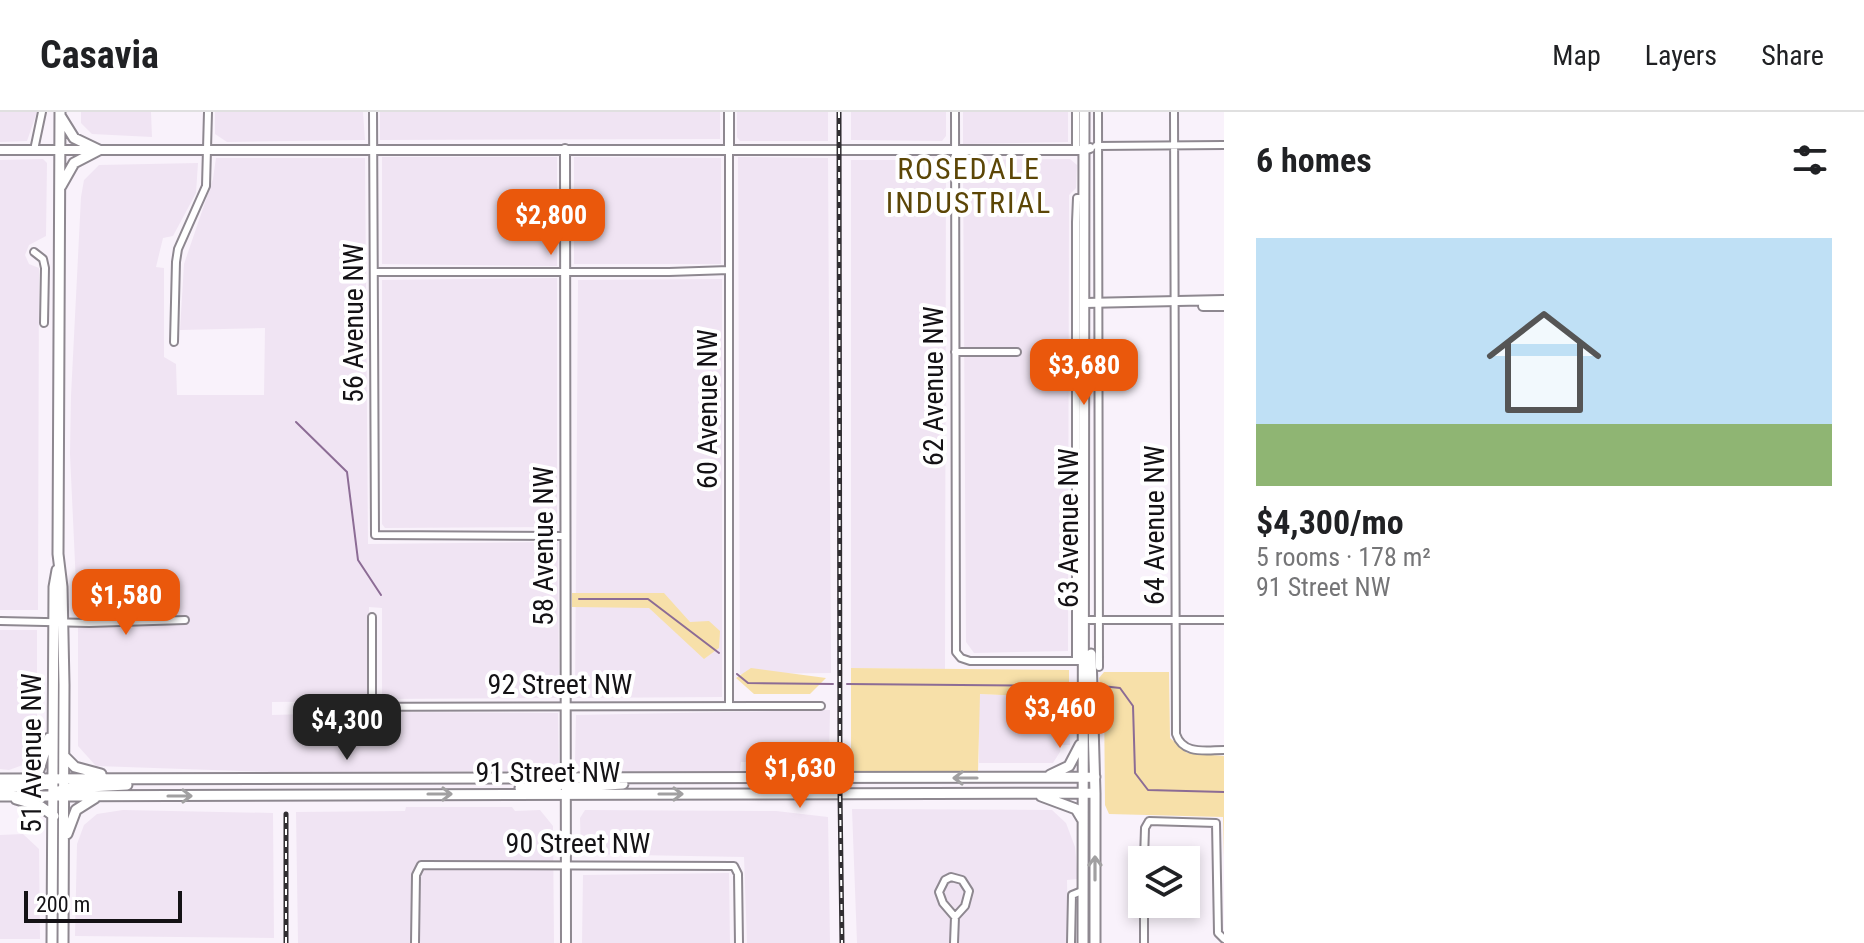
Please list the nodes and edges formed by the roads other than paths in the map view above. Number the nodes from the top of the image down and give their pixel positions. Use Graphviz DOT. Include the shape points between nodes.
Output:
graph roads {
  1 [pos="42,112"];
  2 [pos="208,112"];
  3 [pos="373,112"];
  4 [pos="729,112"];
  5 [pos="955,112"];
  6 [pos="1076,112"];
  7 [pos="1084,112"];
  8 [pos="1090,112"];
  9 [pos="1098,112"];
  10 [pos="1174,112"];
  11 [pos="60,113"];
  12 [pos="1175,145"];
  13 [pos="1224,145"];
  14 [pos="1087,148"];
  15 [pos="565,149"];
  16 [pos="729,149"];
  17 [pos="0,150"];
  18 [pos="34,150"];
  19 [pos="60,150"];
  20 [pos="99,150"];
  21 [pos="208,150"];
  22 [pos="375,150"];
  23 [pos="955,151"];
  24 [pos="60,189"];
  25 [pos="34,252"];
  26 [pos="729,270"];
  27 [pos="375,272"];
  28 [pos="566,272"];
  29 [pos="44,297"];
  30 [pos="59,297"];
  31 [pos="1087,303"];
  32 [pos="1175,303"];
  33 [pos="1224,303"];
  34 [pos="44,323"];
  35 [pos="174,342"];
  36 [pos="955,352"];
  37 [pos="1017,352"];
  38 [pos="565,536"];
  39 [pos="372,617"];
  40 [pos="185,620"];
  41 [pos="1092,620"];
  42 [pos="1176,620"];
  43 [pos="1224,620"];
  44 [pos="0,621"];
  45 [pos="58,622"];
  46 [pos="1088,663"];
  47 [pos="566,706"];
  48 [pos="729,706"];
  49 [pos="821,706"];
  50 [pos="300,707"];
  51 [pos="372,707"];
  52 [pos="54,711"];
  53 [pos="1084,737"];
  54 [pos="1224,750"];
  55 [pos="64,756"];
  56 [pos="1043,777"];
  57 [pos="1095,777"];
  58 [pos="661,778"];
  59 [pos="1082,778"];
  60 [pos="0,779"];
  61 [pos="26,779"];
  62 [pos="128,779"];
  63 [pos="157,779"];
  64 [pos="566,779"];
  65 [pos="58,787"];
  66 [pos="0,793"];
  67 [pos="1034,793"];
  68 [pos="1095,793"];
  69 [pos="477,794"];
  70 [pos="565,794"];
  71 [pos="1082,794"];
  72 [pos="102,795"];
  73 [pos="54,816"];
  74 [pos="1082,819"];
  75 [pos="1144,846"];
  76 [pos="63,853"];
  77 [pos="565,864"];
  78 [pos="1082,891"];
  79 [pos="955,917"];
  80 [pos="1144,918"];
  81 [pos="1222,938"];
  82 [pos="52,943"];
  83 [pos="63,943"];
  84 [pos="415,943"];
  85 [pos="566,943"];
  86 [pos="739,943"];
  87 [pos="954,943"];
  88 [pos="1071,943"];
  89 [pos="1083,943"];
  90 [pos="1095,943"];
  91 [pos="1144,943"];
  1 -- 18 [label="street"];
  2 -- 21 [label="street"];
  3 -- 22 [label="street, 56 Avenue NW"];
  4 -- 16 [label="street, 60 Avenue NW"];
  5 -- 23 [label="street, 62 Avenue NW"];
  6 -- 14 [label="street, 63 Avenue NW"];
  7 -- 14 [label="main road, 63 Avenue NW"];
  8 -- 14 [label="main road, 63 Avenue NW"];
  9 -- 14 [label="street, 63 Avenue NW"];
  10 -- 12 [label="street, 64 Avenue NW"];
  11 -- 19 [label="main road, 51 Avenue NW"];
  11 -- 20 [label="main road" via="79,142"];
  12 -- 13 [label="street"];
  12 -- 14 [label="street"];
  12 -- 32 [label="street, 64 Avenue NW"];
  14 -- 23 [label="street"];
  14 -- 31 [label="main road, 63 Avenue NW"];
  14 -- 31 [label="main road, 63 Avenue NW"];
  15 -- 16 [label="street"];
  15 -- 22 [label="street"];
  15 -- 28 [label="street, 58 Avenue NW"];
  16 -- 23 [label="street"];
  16 -- 26 [label="street, 60 Avenue NW"];
  17 -- 18 [label="street"];
  18 -- 19 [label="street"];
  19 -- 20 [label="street"];
  19 -- 24 [label="main road, 51 Avenue NW"];
  20 -- 21 [label="street"];
  20 -- 24 [label="main road" via="74,163"];
  21 -- 22 [label="street"];
  21 -- 35 [label="street" via="206,186 178,249"];
  22 -- 27 [label="street, 56 Avenue NW"];
  23 -- 36 [label="street, 62 Avenue NW"];
  24 -- 30 [label="main road, 51 Avenue NW"];
  25 -- 29 [label="street" via="43,259"];
  26 -- 28 [label="street"];
  26 -- 48 [label="street, 60 Avenue NW"];
  27 -- 28 [label="street"];
  27 -- 38 [label="street, 56 Avenue NW" via="375,535"];
  28 -- 38 [label="street, 58 Avenue NW"];
  29 -- 30 [label="street"];
  29 -- 34 [label="street"];
  30 -- 45 [label="main road, 51 Avenue NW" via="54,587"];
  31 -- 32 [label="street"];
  31 -- 41 [label="main road, 63 Avenue NW"];
  31 -- 46 [label="street, 63 Avenue NW"];
  32 -- 33 [label="street"];
  32 -- 42 [label="street, 64 Avenue NW"];
  36 -- 37 [label="street"];
  36 -- 46 [label="street, 62 Avenue NW" via="955,647 970,661"];
  38 -- 47 [label="street, 58 Avenue NW"];
  39 -- 51 [label="street"];
  40 -- 45 [label="street"];
  41 -- 42 [label="street"];
  41 -- 46 [label="main road, 63 Avenue NW"];
  41 -- 46 [label="street, 63 Avenue NW"];
  42 -- 43 [label="street"];
  42 -- 54 [label="street, 64 Avenue NW" via="1176,734 1181,745 1193,750"];
  44 -- 45 [label="street"];
  45 -- 52 [label="main road, 51 Avenue NW"];
  45 -- 55 [label="main road, 51 Avenue NW"];
  46 -- 53 [label="main road, 63 Avenue NW"];
  46 -- 57 [label="main road, 63 Avenue NW"];
  47 -- 48 [label="street, 92 Street NW"];
  47 -- 51 [label="street, 92 Street NW"];
  47 -- 64 [label="street, 58 Avenue NW"];
  48 -- 49 [label="street, 92 Street NW"];
  50 -- 51 [label="street, 92 Street NW"];
  52 -- 61 [label="main road" via="42,763"];
  52 -- 65 [label="main road, 51 Avenue NW"];
  53 -- 56 [label="main road" via="1069,766"];
  53 -- 59 [label="main road, 63 Avenue NW"];
  55 -- 62 [label="main road" via="84,771"];
  55 -- 65 [label="main road, 51 Avenue NW"];
  56 -- 58 [label="main road, 91 Street NW, one-way"];
  56 -- 59 [label="main road, 91 Street NW"];
  57 -- 59 [label="main road, 91 Street NW"];
  57 -- 68 [label="main road, 63 Avenue NW"];
  58 -- 64 [label="main road, 91 Street NW"];
  58 -- 70 [label="main road" via="574,787"];
  59 -- 71 [label="main road, 63 Avenue NW"];
  60 -- 61 [label="main road, 91 Street NW"];
  61 -- 65 [label="main road, 91 Street NW"];
  62 -- 63 [label="main road, 91 Street NW"];
  62 -- 65 [label="main road, 91 Street NW"];
  63 -- 64 [label="main road, 91 Street NW"];
  63 -- 65 [label="main road"];
  64 -- 69 [label="main road" via="558,786"];
  64 -- 70 [label="street, 58 Avenue NW"];
  65 -- 66 [label="main road, 91 Street NW"];
  65 -- 72 [label="main road, 91 Street NW"];
  65 -- 73 [label="main road, 51 Avenue NW"];
  65 -- 76 [label="main road, 51 Avenue NW"];
  66 -- 73 [label="main road"];
  70 -- 67 [label="main road, 91 Street NW, one-way"];
  67 -- 71 [label="main road, 91 Street NW"];
  67 -- 74 [label="main road" via="1076,809"];
  68 -- 71 [label="main road, 91 Street NW"];
  90 -- 68 [label="main road, 63 Avenue NW, one-way"];
  69 -- 70 [label="main road, 91 Street NW"];
  72 -- 69 [label="main road, 91 Street NW, one-way"];
  70 -- 77 [label="street, 58 Avenue NW"];
  71 -- 74 [label="main road, 63 Avenue NW"];
  72 -- 76 [label="main road" via="73,813"];
  73 -- 82 [label="main road, 51 Avenue NW"];
  74 -- 78 [label="main road, 63 Avenue NW"];
  75 -- 81 [label="street" via="1147,822 1216,823"];
  76 -- 83 [label="main road, 51 Avenue NW"];
  77 -- 84 [label="street, 90 Street NW" via="418,867"];
  77 -- 85 [label="street, 58 Avenue NW"];
  77 -- 86 [label="street, 90 Street NW" via="734,866"];
  78 -- 88 [label="street, 63 Avenue NW" via="1072,895"];
  78 -- 89 [label="main road, 63 Avenue NW"];
  79 -- 79 [label="street" via="939,892 951,877 962,880 969,891"];
  79 -- 87 [label="street"];
  80 -- 91 [label="street"];
}
